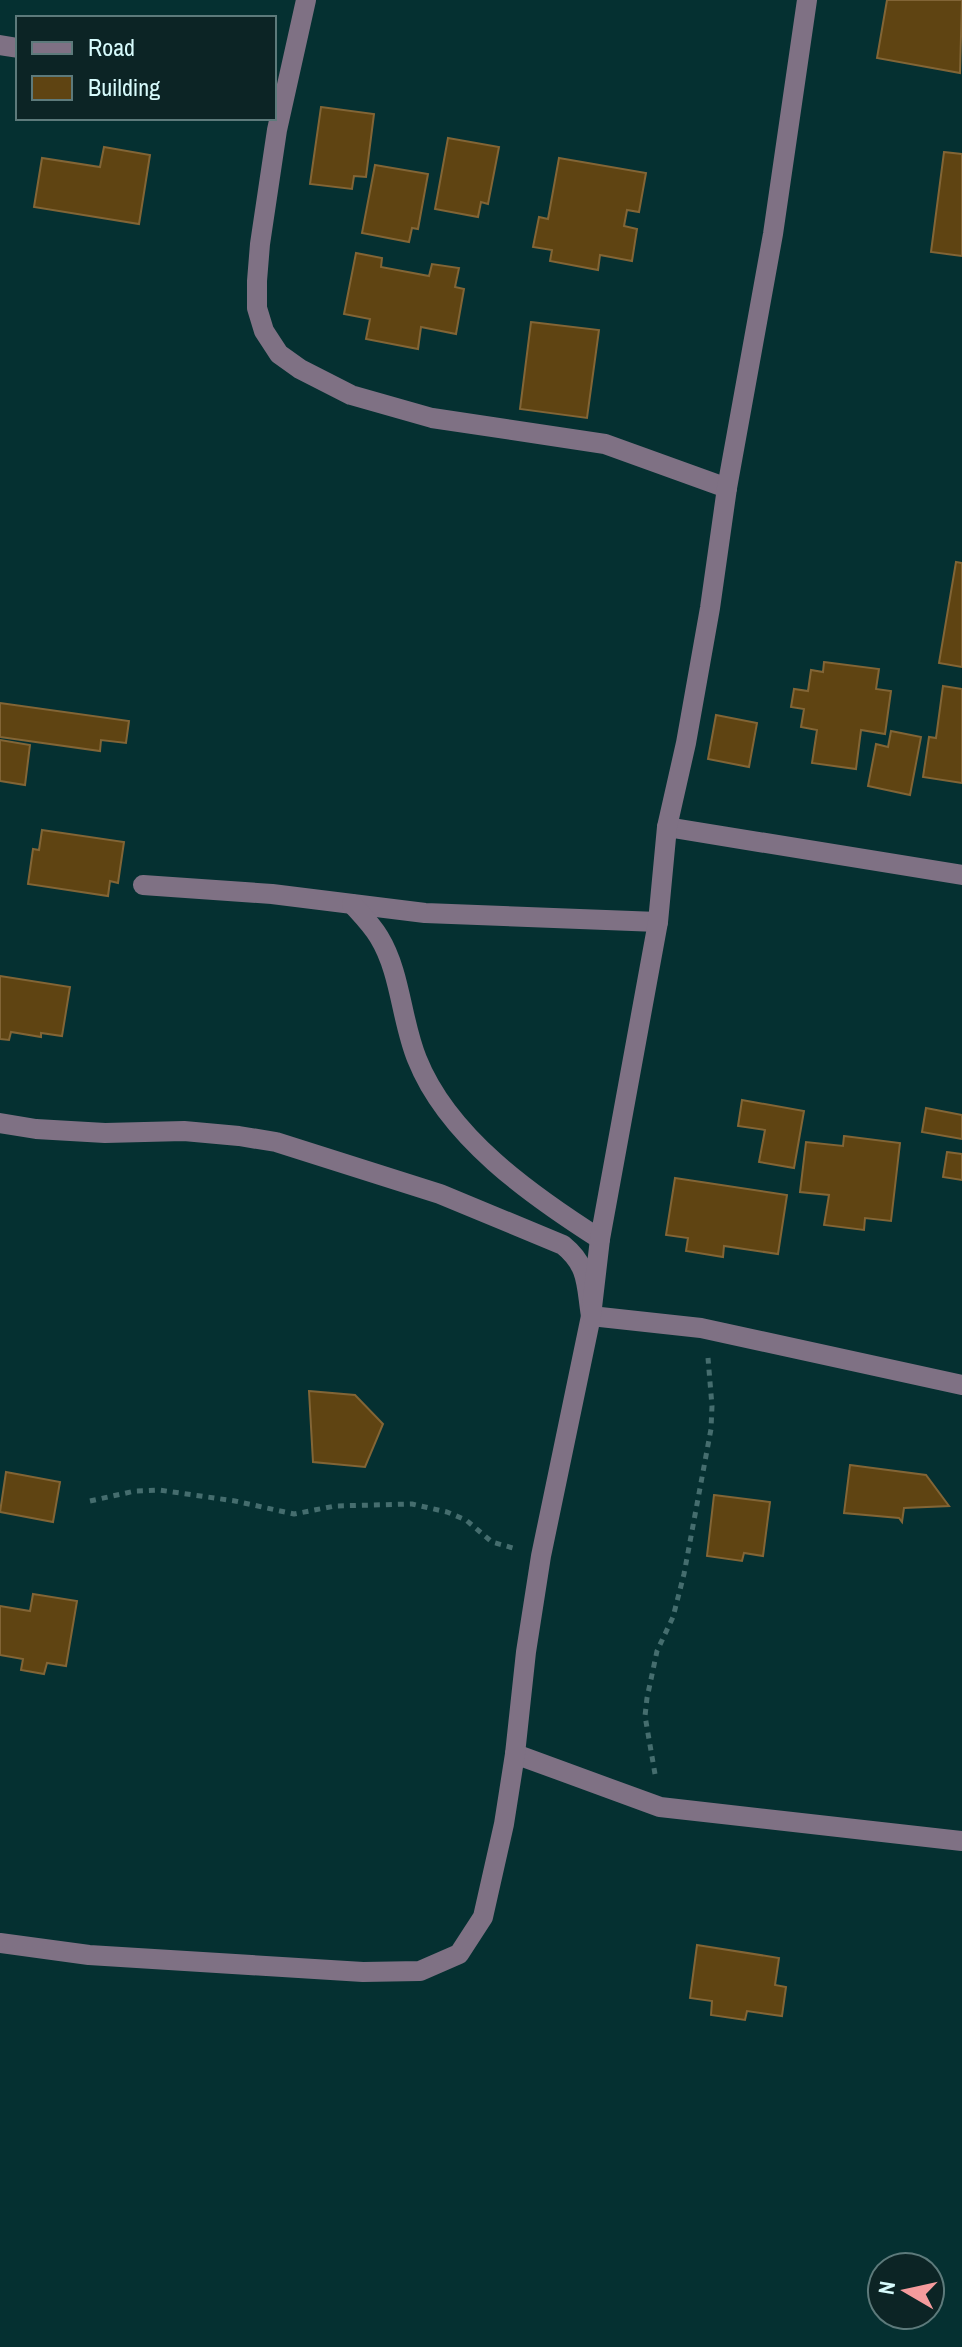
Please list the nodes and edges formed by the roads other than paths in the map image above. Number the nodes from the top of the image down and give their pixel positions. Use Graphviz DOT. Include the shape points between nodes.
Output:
graph roads {
  1 [pos="306,0"];
  2 [pos="807,0"];
  3 [pos="278,105"];
  4 [pos="727,488"];
  5 [pos="667,827"];
  6 [pos="962,875"];
  7 [pos="143,885"];
  8 [pos="352,904"];
  9 [pos="658,922"];
  10 [pos="0,1123"];
  11 [pos="600,1239"];
  12 [pos="591,1316"];
  13 [pos="962,1385"];
  14 [pos="515,1754"];
  15 [pos="962,1841"];
  16 [pos="0,1943"];
  1 -- 3 [label="street"];
  2 -- 4 [label="street" via="773,234"];
  3 -- 4 [label="street" via="257,308 279,354 351,395 432,418 605,444"];
  4 -- 5 [label="street" via="710,608"];
  5 -- 6 [label="street"];
  5 -- 9 [label="street"];
  7 -- 8 [label="street"];
  8 -- 9 [label="street" via="425,913"];
  8 -- 11 [label="street" via="379,936 416,1056 451,1118 545,1204"];
  9 -- 11 [label="street"];
  10 -- 12 [label="street" via="77,1132 239,1136 351,1164 563,1245 583,1266"];
  11 -- 12 [label="street"];
  12 -- 13 [label="street" via="701,1328"];
  12 -- 14 [label="street" via="541,1556"];
  14 -- 15 [label="street" via="660,1807"];
  14 -- 16 [label="street" via="483,1917 459,1954 420,1971 89,1955"];
}
